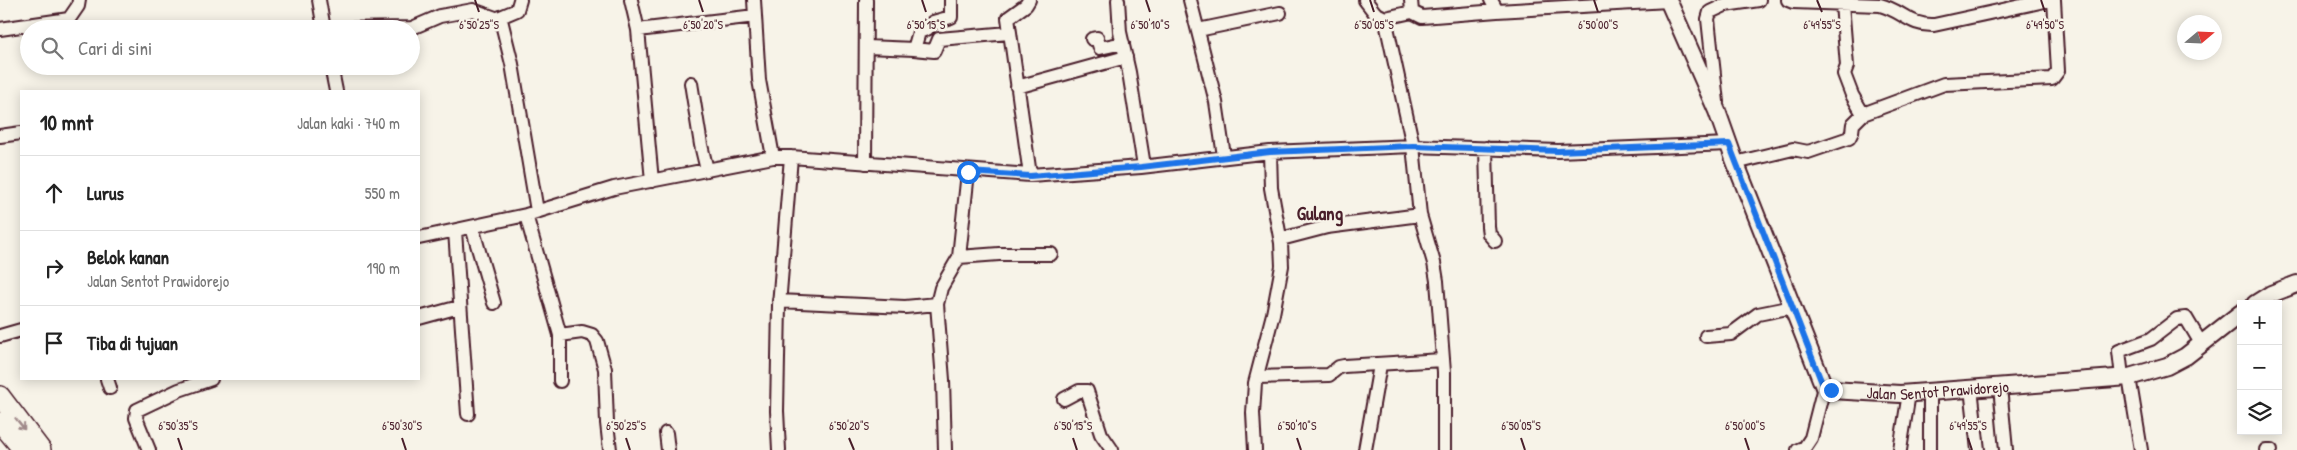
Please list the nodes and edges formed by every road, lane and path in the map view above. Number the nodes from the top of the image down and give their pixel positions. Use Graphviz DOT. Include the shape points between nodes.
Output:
graph roads {
  1 [pos="79,0"];
  2 [pos="319,0"];
  3 [pos="520,0"];
  4 [pos="631,0"];
  5 [pos="754,0"];
  6 [pos="866,0"];
  7 [pos="952,0"];
  8 [pos="1029,0"];
  9 [pos="1118,0"];
  10 [pos="1190,0"];
  11 [pos="1365,0"];
  12 [pos="1759,0"];
  13 [pos="1788,0"];
  14 [pos="2049,0"];
  15 [pos="2054,0"];
  16 [pos="1668,1"];
  17 [pos="1842,4"];
  18 [pos="1894,4"];
  19 [pos="479,6"];
  20 [pos="1411,6"];
  21 [pos="1494,6"];
  22 [pos="1280,13"];
  23 [pos="755,16"];
  24 [pos="498,18"];
  25 [pos="1385,18"];
  26 [pos="62,20"];
  27 [pos="322,20"];
  28 [pos="420,25"];
  29 [pos="20,26"];
  30 [pos="0,29"];
  31 [pos="638,30"];
  32 [pos="1198,30"];
  33 [pos="1010,33"];
  34 [pos="1092,39"];
  35 [pos="1123,43"];
  36 [pos="867,47"];
  37 [pos="914,49"];
  38 [pos="1126,57"];
  39 [pos="333,75"];
  40 [pos="691,83"];
  41 [pos="1017,87"];
  42 [pos="336,90"];
  43 [pos="1717,111"];
  44 [pos="1863,114"];
  45 [pos="20,133"];
  46 [pos="0,136"];
  47 [pos="1729,144"];
  48 [pos="1413,146"];
  49 [pos="1486,148"];
  50 [pos="1270,152"];
  51 [pos="1224,156"];
  52 [pos="774,157"];
  53 [pos="791,157"];
  54 [pos="865,163"];
  55 [pos="1735,163"];
  56 [pos="1144,166"];
  57 [pos="707,170"];
  58 [pos="968,172"];
  59 [pos="1030,176"];
  60 [pos="652,181"];
  61 [pos="532,213"];
  62 [pos="1420,215"];
  63 [pos="472,227"];
  64 [pos="455,231"];
  65 [pos="420,238"];
  66 [pos="1281,239"];
  67 [pos="1495,241"];
  68 [pos="1051,254"];
  69 [pos="958,257"];
  70 [pos="2297,284"];
  71 [pos="2261,300"];
  72 [pos="779,301"];
  73 [pos="494,303"];
  74 [pos="937,304"];
  75 [pos="459,307"];
  76 [pos="1793,307"];
  77 [pos="2237,315"];
  78 [pos="420,318"];
  79 [pos="20,330"];
  80 [pos="560,335"];
  81 [pos="0,336"];
  82 [pos="1706,336"];
  83 [pos="2199,338"];
  84 [pos="1442,360"];
  85 [pos="1380,364"];
  86 [pos="2122,370"];
  87 [pos="1257,377"];
  88 [pos="209,380"];
  89 [pos="560,381"];
  90 [pos="1824,387"];
  91 [pos="2000,387"];
  92 [pos="1972,388"];
  93 [pos="1930,392"];
  94 [pos="1909,393"];
  95 [pos="0,396"];
  96 [pos="1064,399"];
  97 [pos="468,414"];
  98 [pos="0,422"];
  99 [pos="666,433"];
  100 [pos="23,450"];
  101 [pos="41,450"];
  102 [pos="149,450"];
  103 [pos="610,450"];
  104 [pos="668,450"];
  105 [pos="779,450"];
  106 [pos="945,450"];
  107 [pos="1112,450"];
  108 [pos="1255,450"];
  109 [pos="1365,450"];
  110 [pos="1444,450"];
  111 [pos="1798,450"];
  112 [pos="1900,450"];
  113 [pos="1930,450"];
  114 [pos="1978,450"];
  115 [pos="2006,450"];
  116 [pos="2141,450"];
  117 [pos="2266,450"];
  118 [pos="2271,450"];
  1 -- 26 [label="street" via="69,19"];
  2 -- 27 [label="street"];
  3 -- 24 [label="street" via="518,10"];
  4 -- 31 [label="street"];
  5 -- 23 [label="street"];
  6 -- 36 [label="street"];
  7 -- 37 [label="street" via="952,17 934,22 918,32"];
  8 -- 33 [label="street" via="1008,18"];
  9 -- 35 [label="street"];
  10 -- 32 [label="street"];
  11 -- 25 [label="street" via="1375,13"];
  12 -- 43 [label="street" via="1710,12 1708,20"];
  13 -- 17 [label="street"];
  14 -- 18 [label="street" via="1934,25 1922,25 1909,19"];
  15 -- 44 [label="street" via="2058,71 2052,79 1944,84"];
  16 -- 21 [label="street"];
  16 -- 43 [label="main road"];
  17 -- 18 [label="street"];
  17 -- 44 [label="street" via="1847,66 1844,74"];
  19 -- 24 [label="street"];
  19 -- 28 [label="street"];
  20 -- 21 [label="street" via="1422,16"];
  20 -- 25 [label="street"];
  22 -- 32 [label="street"];
  23 -- 31 [label="street"];
  23 -- 52 [label="street" via="759,80"];
  24 -- 61 [label="street" via="503,24 512,64"];
  25 -- 48 [label="street"];
  29 -- 30 [label="street"];
  31 -- 60 [label="street"];
  32 -- 51 [label="street" via="1216,102"];
  33 -- 37 [label="street" via="939,39 934,51"];
  33 -- 41 [label="street"];
  34 -- 35 [label="street" via="1097,38 1100,48"];
  35 -- 38 [label="street"];
  36 -- 37 [label="street"];
  36 -- 54 [label="street"];
  38 -- 41 [label="street"];
  38 -- 56 [label="street"];
  39 -- 42 [label="street"];
  40 -- 57 [label="street"];
  41 -- 59 [label="street"];
  43 -- 47 [label="main road"];
  44 -- 55 [label="street" via="1853,124 1849,138 1808,152 1794,149"];
  45 -- 46 [label="street"];
  47 -- 49 [label="street" via="1558,151"];
  47 -- 55 [label="main road"];
  48 -- 49 [label="street"];
  48 -- 50 [label="street"];
  48 -- 62 [label="street"];
  49 -- 67 [label="street" via="1488,227"];
  50 -- 51 [label="street"];
  50 -- 66 [label="street" via="1271,188"];
  51 -- 56 [label="street"];
  52 -- 53 [label="street"];
  52 -- 57 [label="street"];
  53 -- 54 [label="street"];
  53 -- 72 [label="street"];
  54 -- 58 [label="street"];
  55 -- 76 [label="main road"];
  56 -- 59 [label="street"];
  57 -- 60 [label="street"];
  58 -- 59 [label="street"];
  58 -- 69 [label="street"];
  60 -- 61 [label="street" via="614,188"];
  61 -- 63 [label="street"];
  61 -- 80 [label="street"];
  62 -- 66 [label="street" via="1327,227"];
  62 -- 84 [label="street" via="1437,281"];
  63 -- 64 [label="street"];
  63 -- 73 [label="street"];
  64 -- 65 [label="street"];
  64 -- 75 [label="street"];
  66 -- 87 [label="street" via="1279,287"];
  68 -- 69 [label="street"];
  69 -- 74 [label="street" via="941,288"];
  70 -- 71 [label="main road"];
  72 -- 74 [label="street" via="905,307"];
  72 -- 105 [label="street"];
  74 -- 106 [label="street"];
  75 -- 78 [label="street"];
  75 -- 97 [label="street"];
  76 -- 82 [label="street" via="1758,314 1731,334"];
  76 -- 90 [label="main road"];
  77 -- 83 [label="main road, Jalan Sentot Prawidorejo"];
  79 -- 81 [label="street"];
  80 -- 89 [label="street"];
  80 -- 103 [label="street" via="588,333 596,341 605,369"];
  83 -- 86 [label="main road, Jalan Sentot Prawidorejo" via="2168,366"];
  83 -- 86 [label="street" via="2186,318 2176,319 2151,339 2119,351"];
  84 -- 85 [label="street"];
  84 -- 110 [label="street"];
  85 -- 87 [label="street" via="1339,367 1329,375"];
  85 -- 109 [label="street"];
  86 -- 91 [label="main road, Jalan Sentot Prawidorejo"];
  86 -- 116 [label="street"];
  87 -- 108 [label="street" via="1253,413"];
  88 -- 102 [label="street" via="137,410 136,418"];
  90 -- 94 [label="main road, Jalan Sentot Prawidorejo"];
  90 -- 111 [label="street" via="1811,438 1806,448"];
  91 -- 92 [label="main road, Jalan Sentot Prawidorejo"];
  91 -- 115 [label="street"];
  92 -- 93 [label="main road, Jalan Sentot Prawidorejo"];
  92 -- 114 [label="street"];
  93 -- 94 [label="main road, Jalan Sentot Prawidorejo"];
  93 -- 113 [label="street"];
  94 -- 112 [label="street"];
  95 -- 101 [label="highway, one-way"];
  96 -- 107 [label="street" via="1079,391 1087,391 1101,434"];
  98 -- 100 [label="highway"];
  99 -- 104 [label="street"];
  117 -- 118 [label="street"];
}
